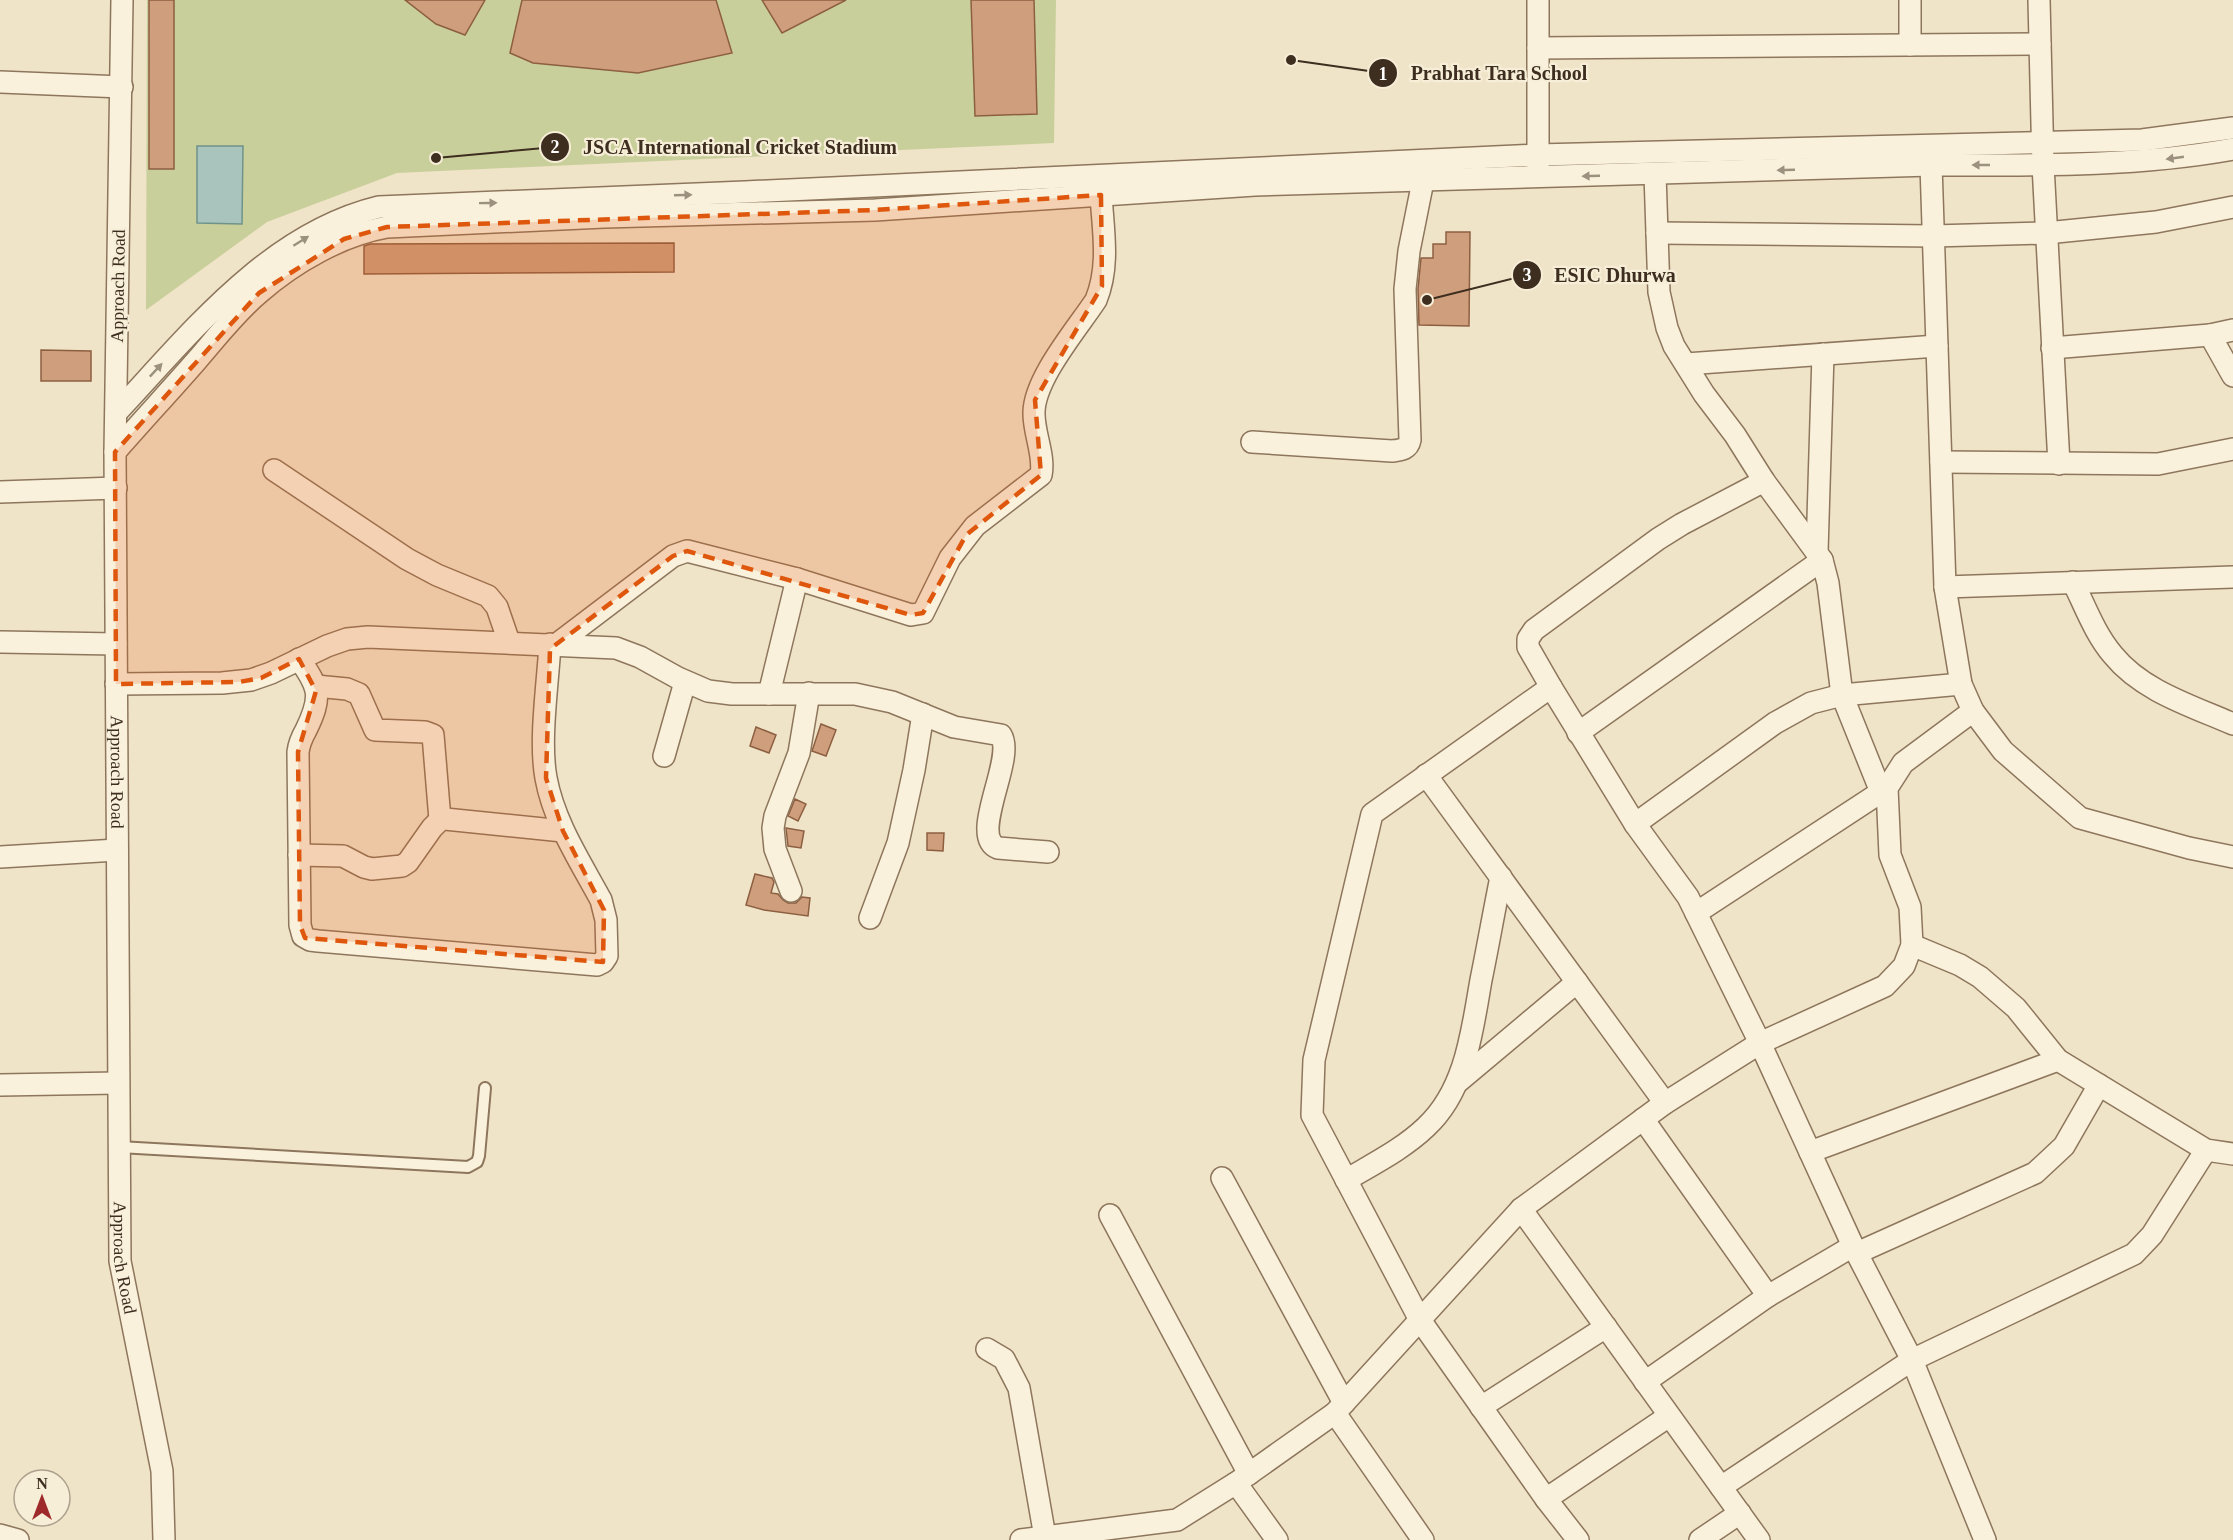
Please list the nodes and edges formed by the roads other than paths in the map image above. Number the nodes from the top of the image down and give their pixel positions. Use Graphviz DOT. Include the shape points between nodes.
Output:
graph roads {
  1 [pos="122,0"];
  2 [pos="1538,0"];
  3 [pos="1910,0"];
  4 [pos="2039,0"];
  5 [pos="2040,44"];
  6 [pos="1910,45"];
  7 [pos="1538,48"];
  8 [pos="0,82"];
  9 [pos="122,87"];
  10 [pos="2233,128"];
  11 [pos="2042,141"];
  12 [pos="2233,149"];
  13 [pos="1538,155"];
  14 [pos="1931,165"];
  15 [pos="2043,165"];
  16 [pos="1655,174"];
  17 [pos="1538,177"];
  18 [pos="1423,181"];
  19 [pos="1101,195"];
  20 [pos="2233,207"];
  21 [pos="1658,233"];
  22 [pos="2046,233"];
  23 [pos="1933,236"];
  24 [pos="2233,330"];
  25 [pos="2210,335"];
  26 [pos="1937,346"];
  27 [pos="2052,348"];
  28 [pos="1823,354"];
  29 [pos="1686,364"];
  30 [pos="2233,376"];
  31 [pos="116,413"];
  32 [pos="1252,442"];
  33 [pos="2233,448"];
  34 [pos="115,452"];
  35 [pos="1941,462"];
  36 [pos="2059,464"];
  37 [pos="274,470"];
  38 [pos="1764,482"];
  39 [pos="116,488"];
  40 [pos="0,492"];
  41 [pos="1820,556"];
  42 [pos="2233,577"];
  43 [pos="796,579"];
  44 [pos="2073,582"];
  45 [pos="1945,587"];
  46 [pos="0,642"];
  47 [pos="509,642"];
  48 [pos="116,644"];
  49 [pos="554,644"];
  50 [pos="299,659"];
  51 [pos="685,682"];
  52 [pos="116,684"];
  53 [pos="1961,684"];
  54 [pos="316,686"];
  55 [pos="1551,687"];
  56 [pos="809,693"];
  57 [pos="769,694"];
  58 [pos="1842,695"];
  59 [pos="1973,711"];
  60 [pos="923,714"];
  61 [pos="2233,724"];
  62 [pos="1578,732"];
  63 [pos="664,756"];
  64 [pos="1426,774"];
  65 [pos="1884,790"];
  66 [pos="440,820"];
  67 [pos="1635,824"];
  68 [pos="563,831"];
  69 [pos="117,850"];
  70 [pos="1048,852"];
  71 [pos="299,855"];
  72 [pos="0,857"];
  73 [pos="2233,857"];
  74 [pos="1501,877"];
  75 [pos="790,891"];
  76 [pos="1696,912"];
  77 [pos="870,918"];
  78 [pos="1912,945"];
  79 [pos="1577,982"];
  80 [pos="1760,1043"];
  81 [pos="2058,1060"];
  82 [pos="118,1083"];
  83 [pos="1456,1083"];
  84 [pos="0,1085"];
  85 [pos="2099,1085"];
  86 [pos="485,1088"];
  87 [pos="1665,1103"];
  88 [pos="1643,1119"];
  89 [pos="119,1147"];
  90 [pos="2206,1150"];
  91 [pos="1810,1152"];
  92 [pos="2233,1154"];
  93 [pos="1221,1178"];
  94 [pos="1346,1180"];
  95 [pos="1521,1209"];
  96 [pos="1110,1215"];
  97 [pos="1855,1250"];
  98 [pos="1768,1296"];
  99 [pos="1420,1320"];
  100 [pos="1606,1327"];
  101 [pos="987,1349"];
  102 [pos="1912,1360"];
  103 [pos="1645,1382"];
  104 [pos="1481,1407"];
  105 [pos="1339,1408"];
  106 [pos="1670,1416"];
  107 [pos="1242,1479"];
  108 [pos="1721,1487"];
  109 [pos="1546,1499"];
  110 [pos="1740,1513"];
  111 [pos="0,1535"];
  112 [pos="1044,1537"];
  113 [pos="18,1540"];
  114 [pos="164,1540"];
  115 [pos="1021,1540"];
  116 [pos="1277,1540"];
  117 [pos="1423,1540"];
  118 [pos="1578,1540"];
  119 [pos="1700,1540"];
  120 [pos="1759,1540"];
  121 [pos="1985,1540"];
  1 -- 9 [label="street, Approach Road"];
  2 -- 7 [label="street"];
  3 -- 6 [label="street"];
  4 -- 5 [label="street"];
  5 -- 6 [label="street"];
  5 -- 11 [label="street"];
  6 -- 7 [label="street"];
  7 -- 13 [label="street"];
  8 -- 9 [label="street"];
  9 -- 31 [label="street, Approach Road"];
  10 -- 11 [label="street" via="2142,140"];
  11 -- 13 [label="street"];
  11 -- 15 [label="street"];
  12 -- 15 [label="street, one-way" via="2162,160"];
  13 -- 17 [label="street"];
  31 -- 13 [label="street, one-way" via="214,309 262,268 334,221 379,207"];
  15 -- 14 [label="street, one-way"];
  14 -- 16 [label="street, one-way"];
  14 -- 23 [label="street"];
  15 -- 22 [label="street"];
  16 -- 17 [label="street, one-way"];
  16 -- 21 [label="street"];
  17 -- 18 [label="street"];
  18 -- 19 [label="street" via="1255,185"];
  18 -- 32 [label="street" via="1405,289 1408,446 1392,451"];
  19 -- 34 [label="street" via="875,210 428,224 365,231 305,260 259,292"];
  19 -- 43 [label="street" via="1105,260 1102,286 1037,391 1034,414 1042,469 1037,479 966,535 950,558 927,610 920,615"];
  20 -- 22 [label="street" via="2156,222"];
  21 -- 23 [label="street"];
  21 -- 29 [label="street" via="1662,311 1674,345"];
  22 -- 23 [label="street"];
  22 -- 27 [label="street"];
  23 -- 26 [label="street"];
  24 -- 25 [label="street"];
  25 -- 27 [label="street"];
  25 -- 30 [label="street"];
  26 -- 28 [label="street"];
  26 -- 35 [label="street"];
  27 -- 36 [label="street"];
  28 -- 29 [label="street"];
  28 -- 41 [label="street"];
  29 -- 38 [label="street"];
  31 -- 34 [label="street, Approach Road"];
  33 -- 36 [label="street" via="2158,464"];
  34 -- 39 [label="street, Approach Road"];
  35 -- 36 [label="street"];
  35 -- 45 [label="street"];
  37 -- 47 [label="street" via="407,559 488,596 497,607"];
  38 -- 41 [label="street"];
  38 -- 55 [label="street" via="1666,534 1534,630 1528,647"];
  39 -- 40 [label="street"];
  39 -- 48 [label="street, Approach Road"];
  41 -- 58 [label="street" via="1828,583"];
  41 -- 62 [label="street"];
  42 -- 44 [label="street"];
  43 -- 49 [label="street" via="681,552"];
  43 -- 57 [label="street"];
  44 -- 45 [label="street"];
  44 -- 61 [label="street" via="2101,639 2126,669 2181,702"];
  45 -- 53 [label="street"];
  46 -- 48 [label="street"];
  47 -- 49 [label="street"];
  47 -- 50 [label="street" via="368,636 347,639"];
  48 -- 52 [label="street, Approach Road"];
  49 -- 51 [label="street" via="616,648"];
  49 -- 68 [label="street" via="544,762"];
  50 -- 52 [label="street" via="245,681"];
  50 -- 54 [label="street"];
  51 -- 57 [label="street" via="719,693"];
  51 -- 63 [label="street"];
  52 -- 69 [label="street, Approach Road"];
  53 -- 58 [label="street"];
  53 -- 59 [label="street"];
  54 -- 66 [label="street" via="359,694 375,730 433,735"];
  54 -- 71 [label="street" via="315,710 298,747"];
  55 -- 62 [label="street"];
  55 -- 64 [label="street"];
  56 -- 57 [label="street"];
  56 -- 60 [label="street" via="872,697"];
  56 -- 75 [label="street" via="799,753 773,828 775,849"];
  58 -- 65 [label="street"];
  58 -- 67 [label="street" via="1818,700 1789,714"];
  59 -- 65 [label="street" via="1903,763"];
  59 -- 73 [label="street" via="2003,751 2080,818"];
  60 -- 70 [label="street" via="954,727 1003,737 1000,776 990,807 989,839 998,848"];
  60 -- 77 [label="street" via="897,843"];
  62 -- 67 [label="street"];
  64 -- 74 [label="street"];
  64 -- 94 [label="street" via="1372,814 1314,1060 1312,1115"];
  65 -- 76 [label="street"];
  65 -- 78 [label="street" via="1890,855 1910,907"];
  66 -- 68 [label="street"];
  66 -- 71 [label="street" via="402,866 368,868 343,856"];
  67 -- 76 [label="street"];
  68 -- 71 [label="street" via="604,910 607,956 600,964 310,940 301,932"];
  69 -- 72 [label="street"];
  69 -- 82 [label="street, Approach Road"];
  74 -- 79 [label="street"];
  74 -- 83 [label="street" via="1468,1054"];
  76 -- 80 [label="street"];
  78 -- 80 [label="street" via="1904,966 1885,986"];
  78 -- 81 [label="street" via="1960,965 1997,991"];
  79 -- 83 [label="street"];
  79 -- 87 [label="street"];
  80 -- 87 [label="street"];
  80 -- 91 [label="street"];
  81 -- 85 [label="street"];
  81 -- 91 [label="street"];
  82 -- 84 [label="street"];
  82 -- 89 [label="street, Approach Road"];
  83 -- 94 [label="street" via="1444,1107 1428,1126"];
  85 -- 90 [label="street"];
  85 -- 97 [label="street" via="2064,1146 2035,1173"];
  86 -- 89 [label="lane" via="477,1162 468,1167"];
  87 -- 88 [label="street"];
  88 -- 95 [label="street"];
  88 -- 98 [label="street"];
  89 -- 114 [label="street, Approach Road" via="120,1261 162,1471"];
  90 -- 92 [label="street"];
  90 -- 102 [label="street" via="2152,1235 2134,1254"];
  91 -- 97 [label="street"];
  93 -- 105 [label="street"];
  94 -- 99 [label="street"];
  95 -- 99 [label="street"];
  95 -- 100 [label="street"];
  96 -- 107 [label="street"];
  97 -- 98 [label="street"];
  97 -- 102 [label="street"];
  98 -- 103 [label="street"];
  99 -- 104 [label="street"];
  99 -- 105 [label="street"];
  100 -- 103 [label="street"];
  100 -- 104 [label="street"];
  101 -- 112 [label="street" via="1004,1359 1019,1388"];
  102 -- 108 [label="street"];
  102 -- 121 [label="street"];
  103 -- 106 [label="street"];
  104 -- 109 [label="street"];
  105 -- 107 [label="street"];
  105 -- 117 [label="street"];
  106 -- 108 [label="street"];
  106 -- 109 [label="street"];
  107 -- 112 [label="street" via="1177,1520"];
  107 -- 116 [label="street"];
  108 -- 110 [label="street"];
  109 -- 118 [label="street"];
  110 -- 119 [label="street"];
  110 -- 120 [label="street"];
  111 -- 113 [label="street"];
  112 -- 115 [label="street"];
}
